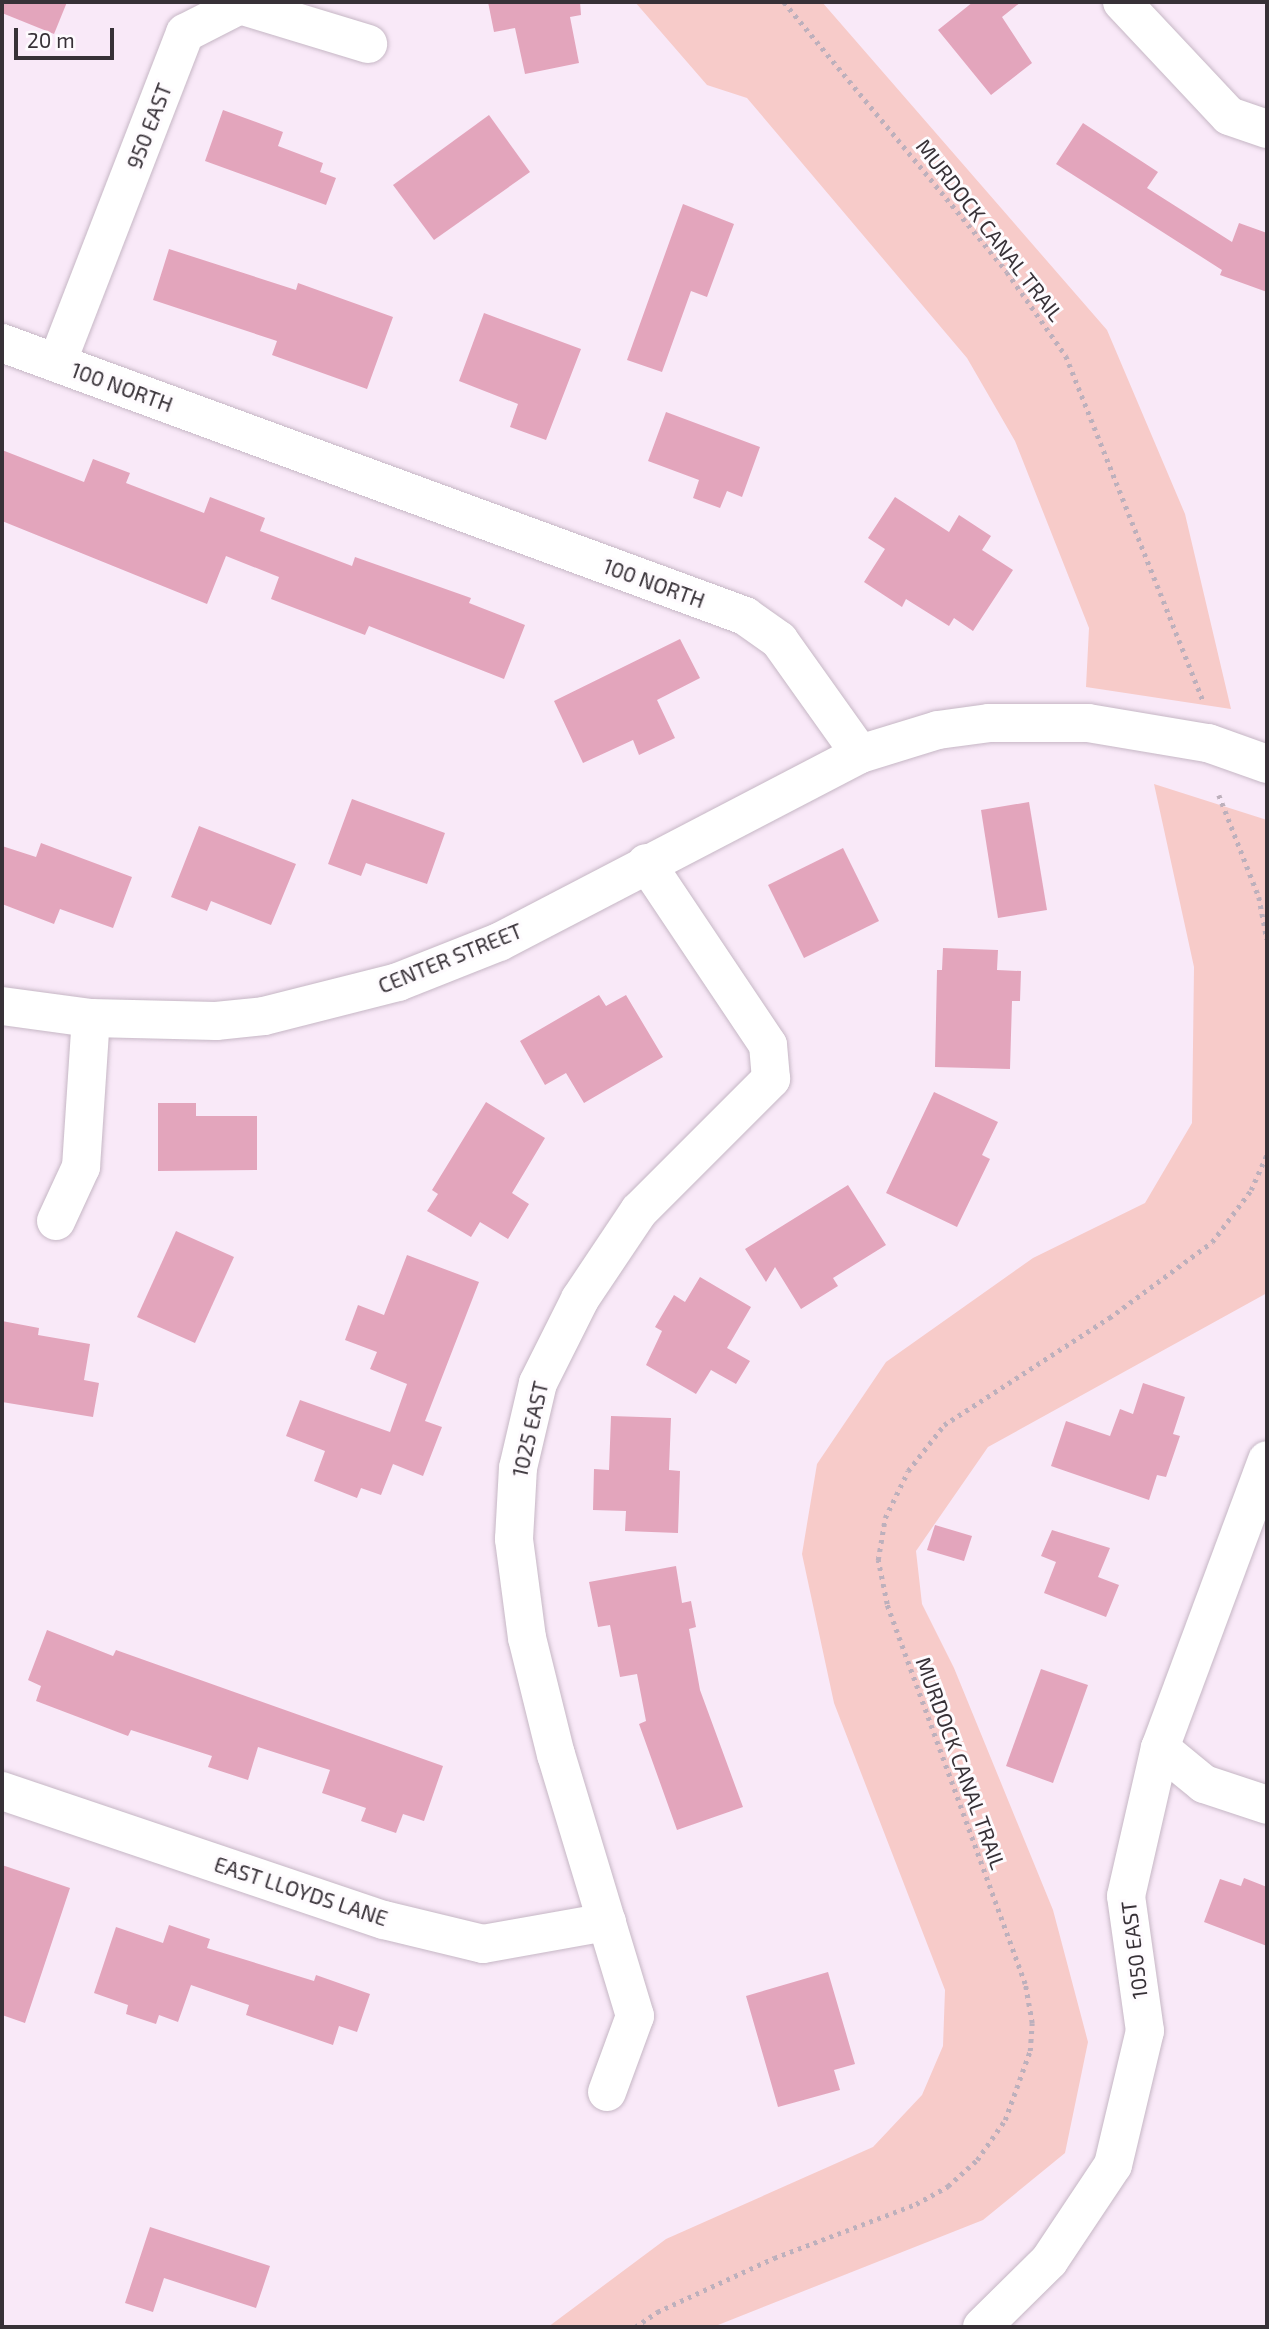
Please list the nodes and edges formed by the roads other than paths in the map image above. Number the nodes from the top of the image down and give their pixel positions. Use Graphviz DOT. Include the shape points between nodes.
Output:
graph roads {
  1 [pos="1122,2"];
  2 [pos="368,44"];
  3 [pos="1267,129"];
  4 [pos="2,343"];
  5 [pos="57,363"];
  6 [pos="860,754"];
  7 [pos="1267,764"];
  8 [pos="646,863"];
  9 [pos="2,1006"];
  10 [pos="91,1018"];
  11 [pos="56,1221"];
  12 [pos="1267,1460"];
  13 [pos="1160,1748"];
  14 [pos="2,1791"];
  15 [pos="1267,1805"];
  16 [pos="607,1922"];
  17 [pos="607,2092"];
  18 [pos="982,2327"];
  1 -- 3 [label="street" via="1229,116"];
  2 -- 5 [label="street, 950 EAST" via="240,5 185,33"];
  4 -- 5 [label="street, 100 NORTH"];
  5 -- 6 [label="street, 100 NORTH" via="745,616 779,639"];
  6 -- 7 [label="street" via="938,730 976,724 1088,723 1208,743"];
  6 -- 8 [label="street, CENTER STREET"];
  8 -- 10 [label="street, CENTER STREET" via="499,943 341,999 216,1021"];
  8 -- 16 [label="street, 1025 EAST" via="768,1045 771,1079 639,1211 580,1299 538,1383 519,1468 514,1539 527,1638 556,1755"];
  9 -- 10 [label="street, CENTER STREET"];
  10 -- 11 [label="street" via="80,1167"];
  12 -- 13 [label="street, 1050 EAST"];
  13 -- 15 [label="street" via="1204,1784"];
  13 -- 18 [label="street, 1050 EAST" via="1126,1896 1145,2031 1113,2165 1049,2261"];
  14 -- 16 [label="street, EAST LLOYDS LANE" via="384,1920 483,1944"];
  16 -- 17 [label="street, 1025 EAST" via="635,2016"];
}
